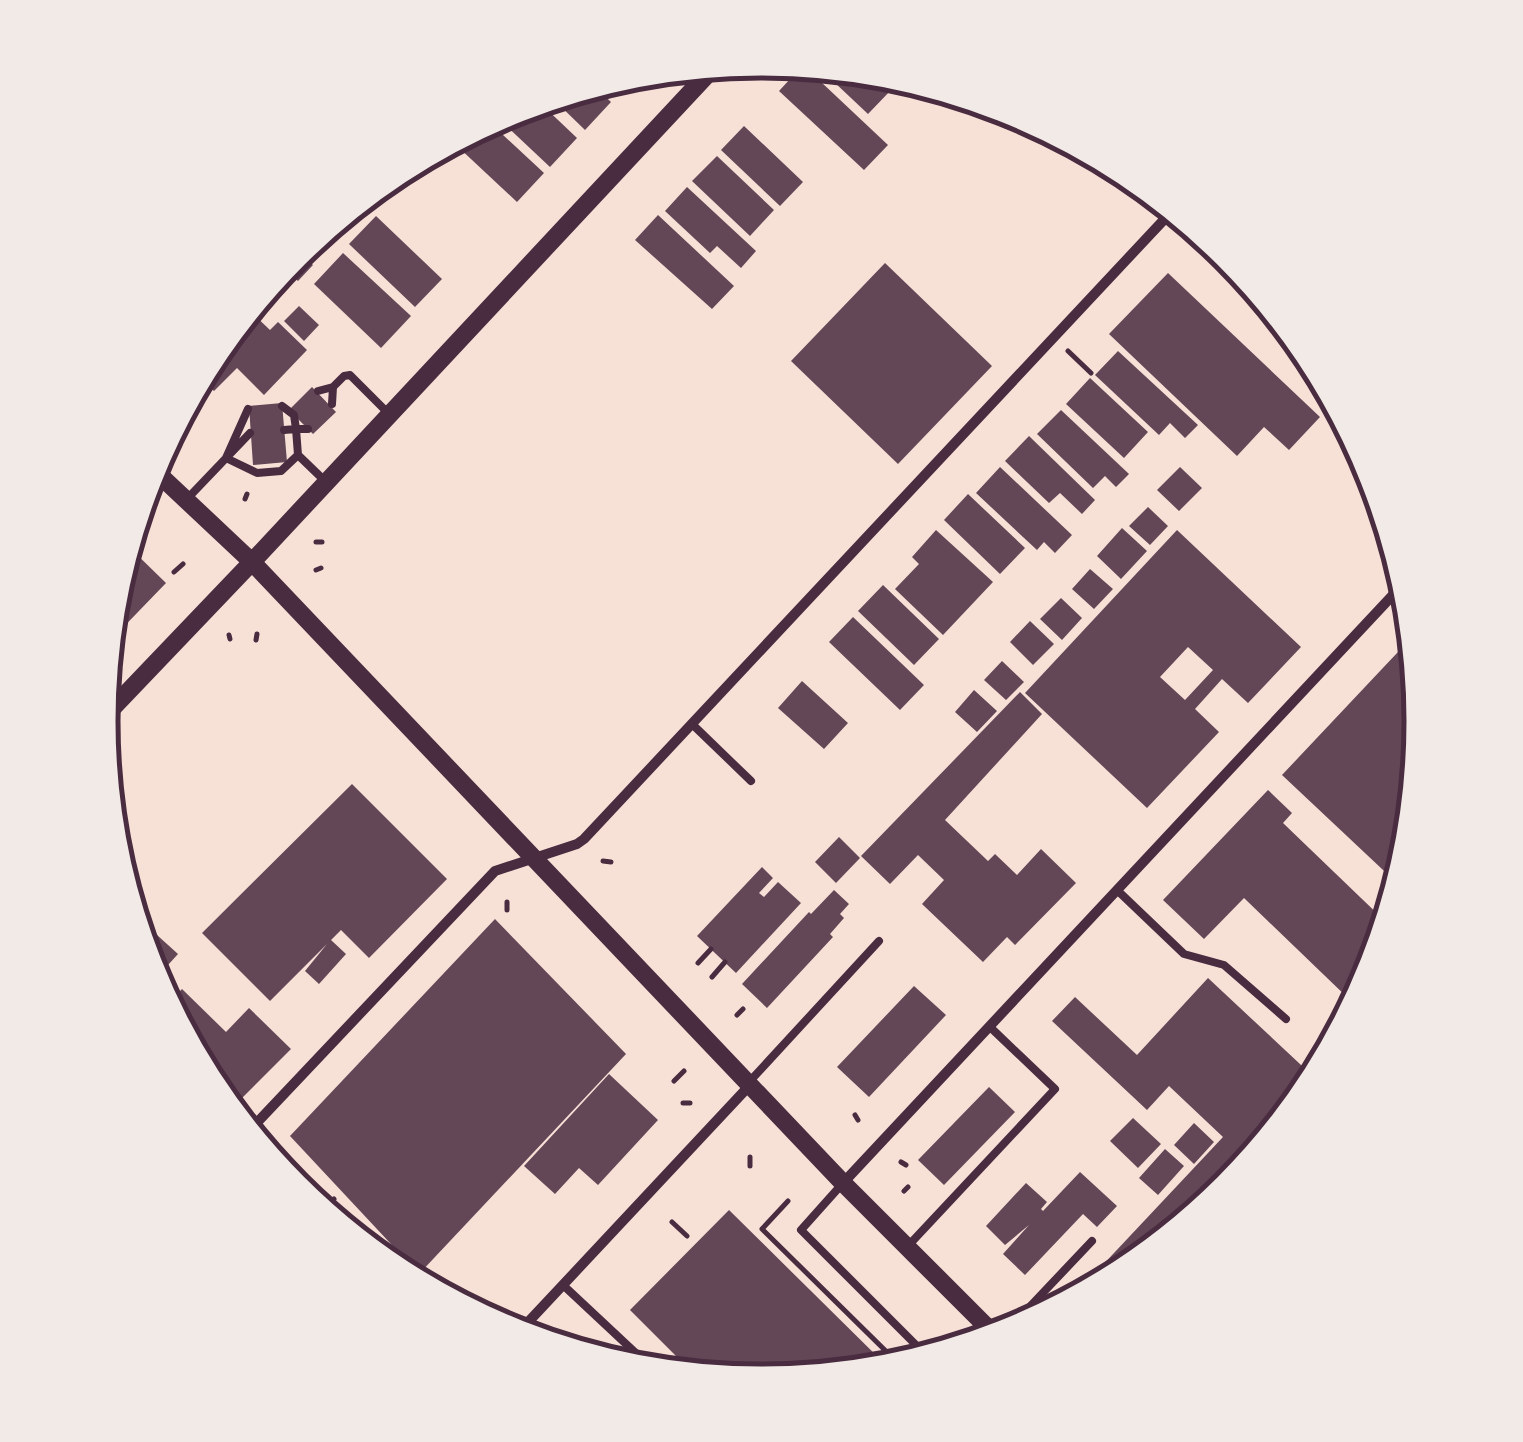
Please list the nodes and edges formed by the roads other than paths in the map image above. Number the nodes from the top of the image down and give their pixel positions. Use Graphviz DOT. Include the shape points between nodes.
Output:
graph roads {
  1 [pos="702,81"];
  2 [pos="1164,219"];
  3 [pos="333,387"];
  4 [pos="318,390"];
  5 [pos="332,404"];
  6 [pos="282,406"];
  7 [pos="248,410"];
  8 [pos="389,414"];
  9 [pos="296,429"];
  10 [pos="308,429"];
  11 [pos="284,430"];
  12 [pos="250,434"];
  13 [pos="298,456"];
  14 [pos="226,458"];
  15 [pos="165,480"];
  16 [pos="326,482"];
  17 [pos="186,500"];
  18 [pos="252,562"];
  19 [pos="1393,595"];
  20 [pos="118,701"];
  21 [pos="692,724"];
  22 [pos="751,781"];
  23 [pos="534,858"];
  24 [pos="1117,890"];
  25 [pos="880,941"];
  26 [pos="1286,1019"];
  27 [pos="990,1027"];
  28 [pos="749,1084"];
  29 [pos="258,1121"];
  30 [pos="843,1183"];
  31 [pos="1092,1241"];
  32 [pos="907,1247"];
  33 [pos="563,1285"];
  34 [pos="1029,1306"];
  35 [pos="529,1321"];
  36 [pos="987,1323"];
  37 [pos="917,1346"];
  38 [pos="634,1352"];
  1 -- 8 [label="street"];
  2 -- 21 [label="street"];
  3 -- 4 [label="lane"];
  3 -- 5 [label="lane"];
  3 -- 8 [label="lane" via="350,376"];
  6 -- 9 [label="lane" via="294,415"];
  7 -- 14 [label="lane"];
  8 -- 16 [label="street"];
  9 -- 10 [label="lane"];
  9 -- 11 [label="lane"];
  9 -- 13 [label="lane"];
  12 -- 14 [label="lane"];
  13 -- 14 [label="lane" via="281,472 257,473"];
  13 -- 16 [label="lane"];
  14 -- 17 [label="lane"];
  15 -- 17 [label="street"];
  16 -- 18 [label="street"];
  17 -- 18 [label="street"];
  18 -- 20 [label="street"];
  18 -- 23 [label="street"];
  19 -- 24 [label="street"];
  21 -- 22 [label="lane"];
  21 -- 23 [label="street" via="584,839"];
  23 -- 28 [label="street"];
  23 -- 29 [label="street" via="484,882"];
  24 -- 26 [label="lane" via="1184,954 1224,965"];
  24 -- 27 [label="street"];
  25 -- 28 [label="lane"];
  27 -- 30 [label="street"];
  27 -- 32 [label="lane" via="1055,1089"];
  28 -- 30 [label="street"];
  28 -- 33 [label="street"];
  30 -- 32 [label="street"];
  30 -- 37 [label="lane" via="801,1230"];
  31 -- 34 [label="lane"];
  32 -- 36 [label="street"];
  33 -- 35 [label="street"];
  33 -- 38 [label="lane"];
}
